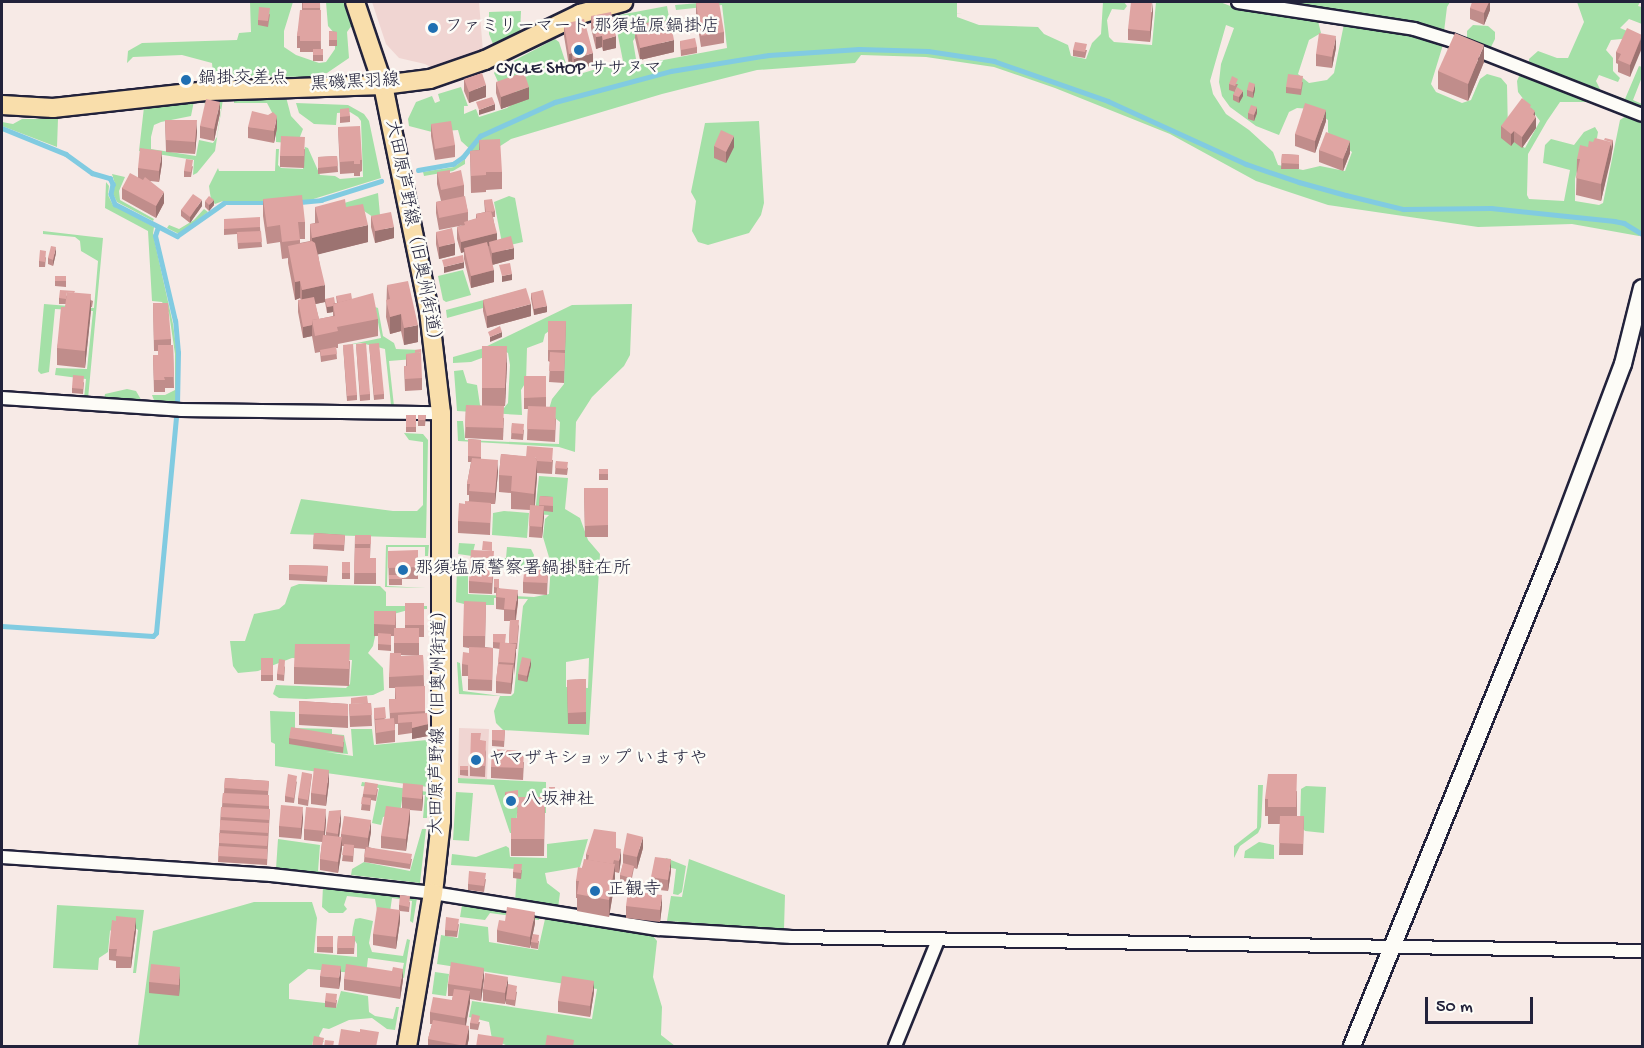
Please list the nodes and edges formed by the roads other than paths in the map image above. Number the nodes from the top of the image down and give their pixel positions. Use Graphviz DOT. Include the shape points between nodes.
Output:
graph roads {
  1 [pos="355,2"];
  2 [pos="623,2"];
  3 [pos="1238,2"];
  4 [pos="382,85"];
  5 [pos="2,105"];
  6 [pos="1642,115"];
  7 [pos="1642,288"];
  8 [pos="2,398"];
  9 [pos="441,413"];
  10 [pos="2,857"];
  11 [pos="433,893"];
  12 [pos="938,940"];
  13 [pos="1391,948"];
  14 [pos="1642,951"];
  15 [pos="407,1047"];
  16 [pos="895,1047"];
  17 [pos="1352,1047"];
  1 -- 4 [label="main road, 大田原芦野線（旧奥州街道）"];
  2 -- 4 [label="main road, 黒磯黒羽線" via="580,14 456,71 430,79"];
  3 -- 6 [label="street" via="1414,29"];
  4 -- 5 [label="main road, 黒磯黒羽線" via="208,91 53,108"];
  4 -- 9 [label="main road, 大田原芦野線（旧奥州街道）" via="429,311"];
  7 -- 13 [label="street" via="1623,364 1558,537"];
  8 -- 9 [label="street" via="181,410"];
  9 -- 11 [label="main road, 大田原芦野線（旧奥州街道）" via="442,773"];
  10 -- 11 [label="street" via="271,875"];
  11 -- 12 [label="street" via="659,929"];
  11 -- 15 [label="main road, 大田原芦野線（旧奥州街道）"];
  12 -- 13 [label="street"];
  12 -- 16 [label="street"];
  13 -- 14 [label="street"];
  13 -- 17 [label="street"];
}
